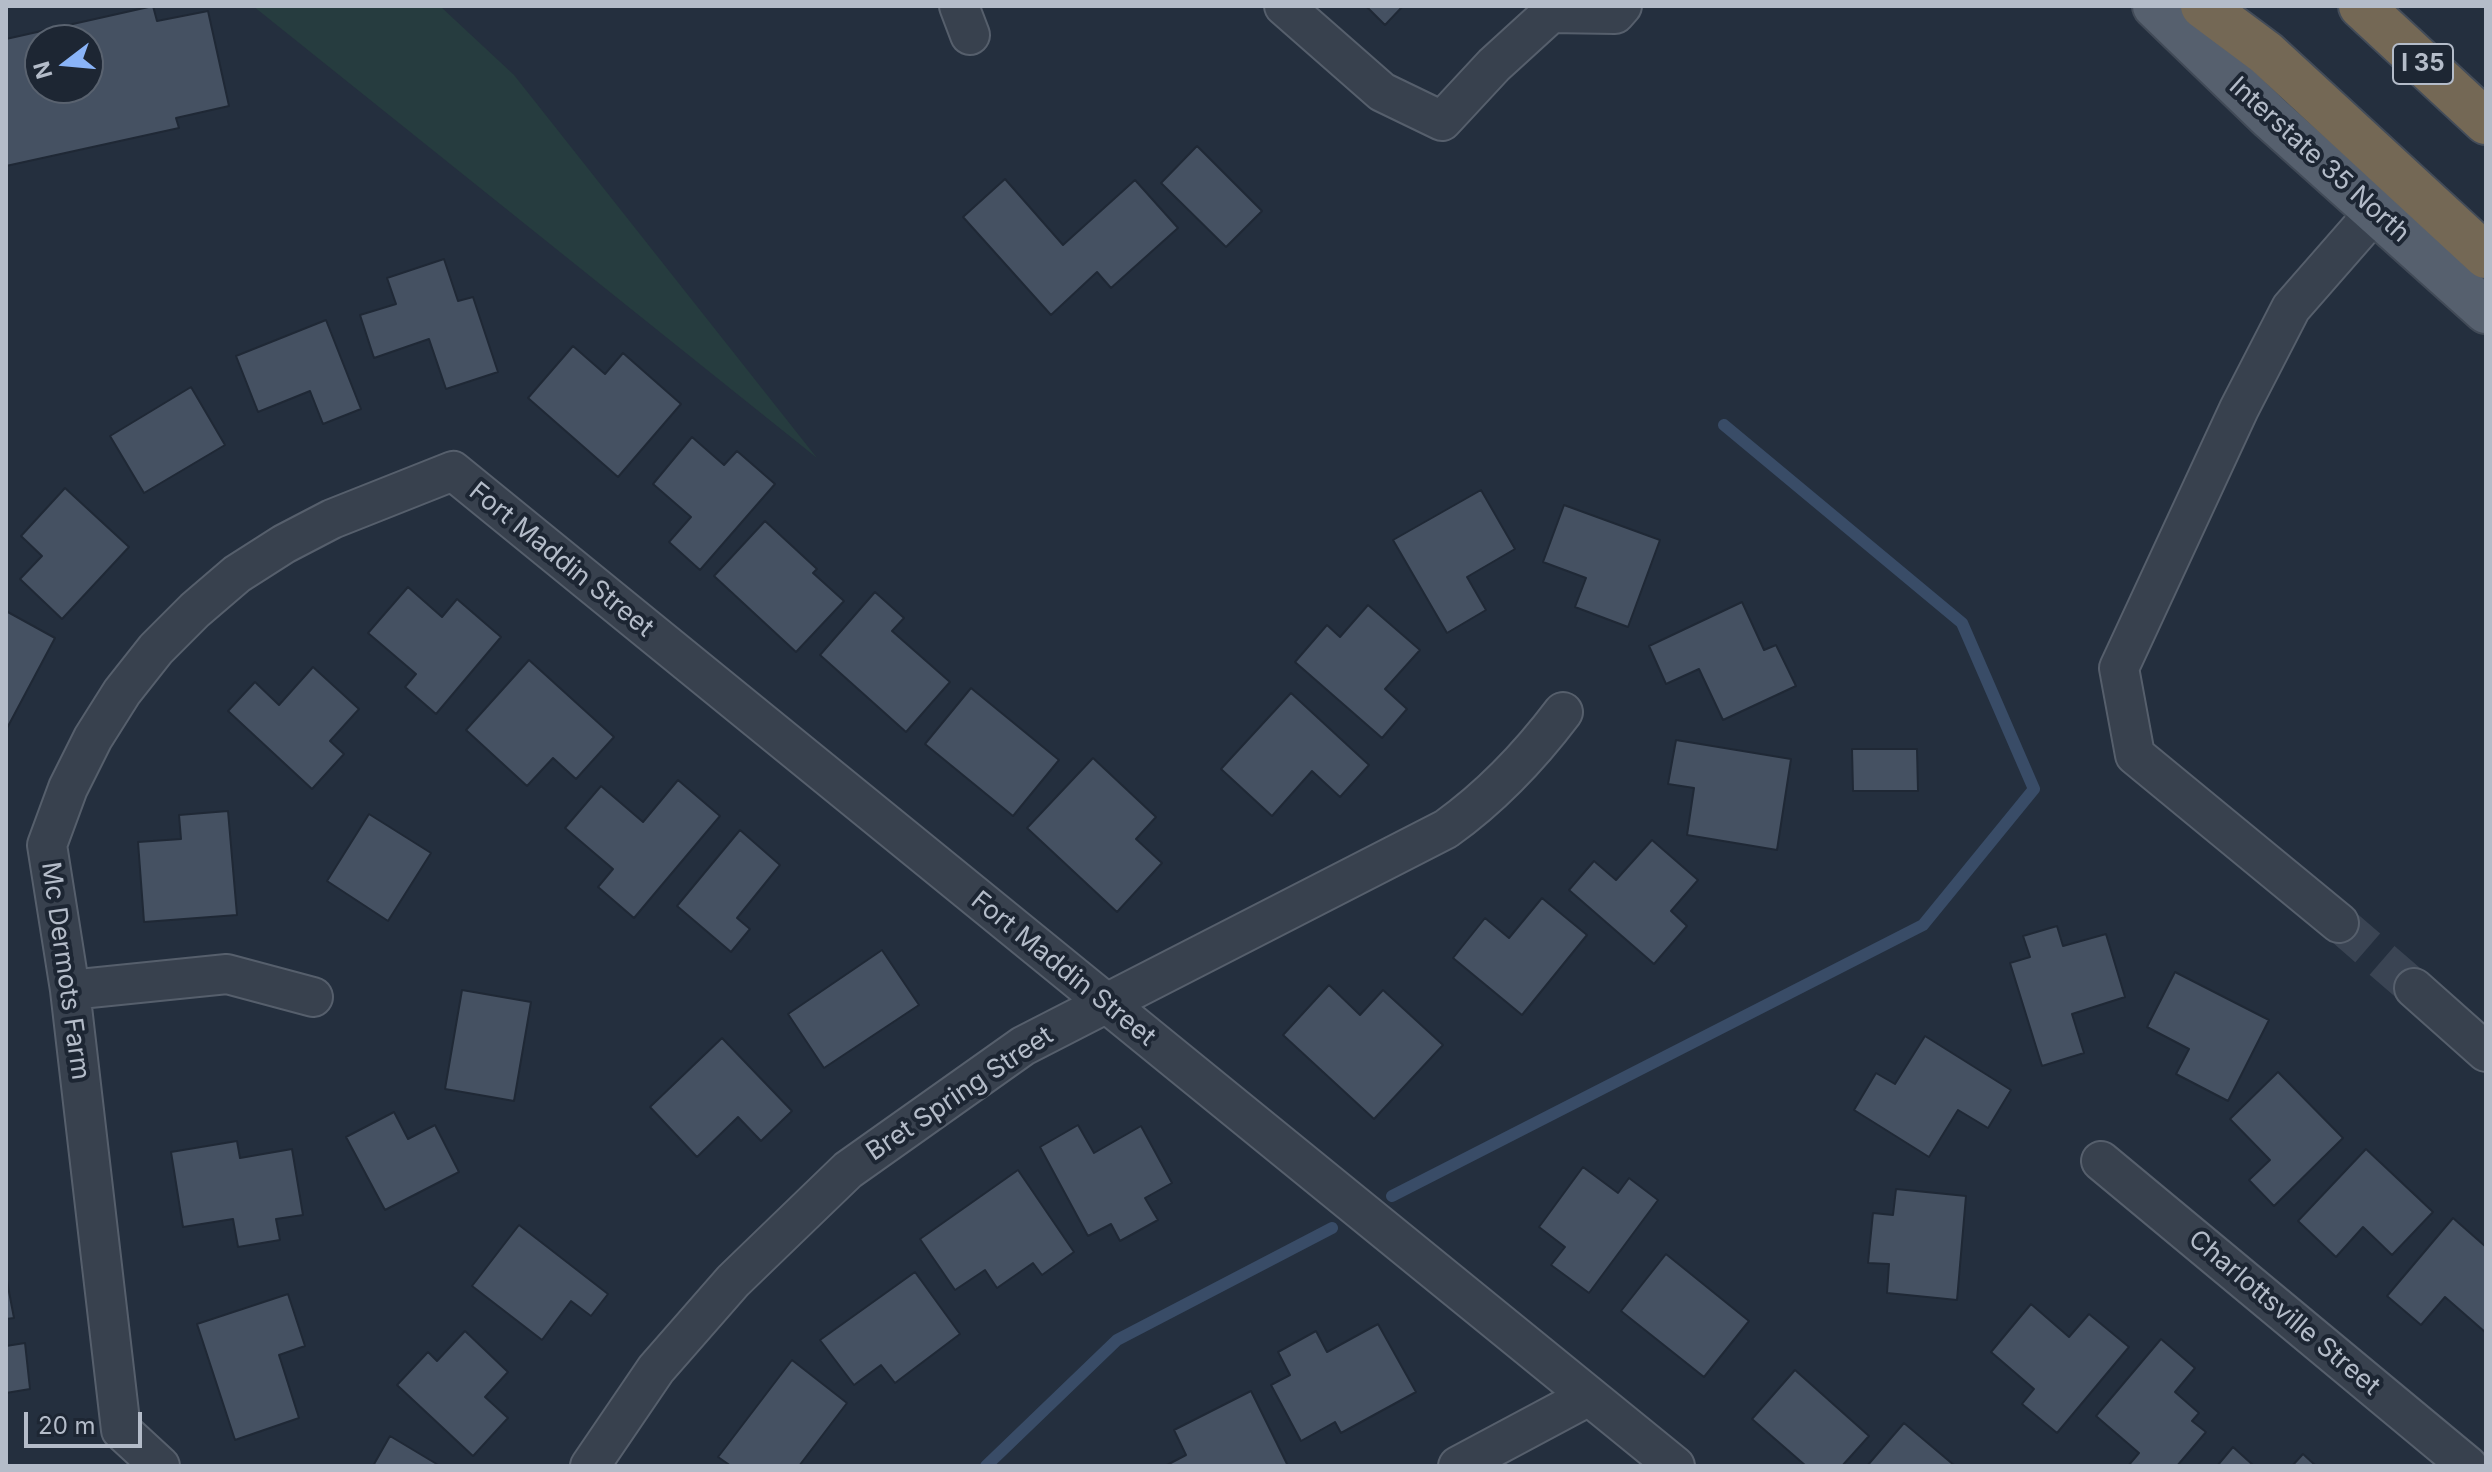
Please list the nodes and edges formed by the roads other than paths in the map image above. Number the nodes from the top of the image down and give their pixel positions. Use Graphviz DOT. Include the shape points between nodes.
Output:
graph roads {
  1 [pos="1284,6"];
  2 [pos="1622,6"];
  3 [pos="2155,6"];
  4 [pos="2203,6"];
  5 [pos="2361,6"];
  6 [pos="1530,19"];
  7 [pos="2486,122"];
  8 [pos="2375,212"];
  9 [pos="2486,256"];
  10 [pos="2486,311"];
  11 [pos="453,471"];
  12 [pos="1563,712"];
  13 [pos="2339,923"];
  14 [pos="2414,988"];
  15 [pos="70,990"];
  16 [pos="313,997"];
  17 [pos="1105,1003"];
  18 [pos="2486,1052"];
  19 [pos="2101,1161"];
  20 [pos="1589,1396"];
  21 [pos="160,1466"];
  22 [pos="590,1466"];
  23 [pos="1458,1466"];
  24 [pos="1675,1466"];
  25 [pos="2468,1466"];
  1 -- 6 [label="street" via="1382,92 1442,121"];
  2 -- 6 [label="street" via="1615,14 1551,13"];
  3 -- 8 [label="main road, Interstate 35 North"];
  4 -- 9 [label="highway" via="2266,53"];
  5 -- 7 [label="highway, I 35"];
  8 -- 10 [label="main road, Interstate 35 North"];
  8 -- 13 [label="street" via="2291,308 2119,668 2135,755"];
  11 -- 15 [label="street, Mc Dermots Farm" via="332,519 237,574 156,649 122,692 87,751 47,845"];
  11 -- 17 [label="street, Fort Maddin Street"];
  12 -- 17 [label="street, Bret Spring Street" via="1532,752 1478,806 1446,829"];
  14 -- 18 [label="street"];
  15 -- 16 [label="street" via="227,974"];
  15 -- 21 [label="street, Mc Dermots Farm" via="121,1430"];
  17 -- 20 [label="street, Fort Maddin Street"];
  17 -- 22 [label="street, Bret Spring Street" via="1023,1046 848,1170 733,1281 656,1369"];
  19 -- 25 [label="street, Charlottsville Street"];
  20 -- 23 [label="street"];
  20 -- 24 [label="street, Fort Maddin Street"];
}
